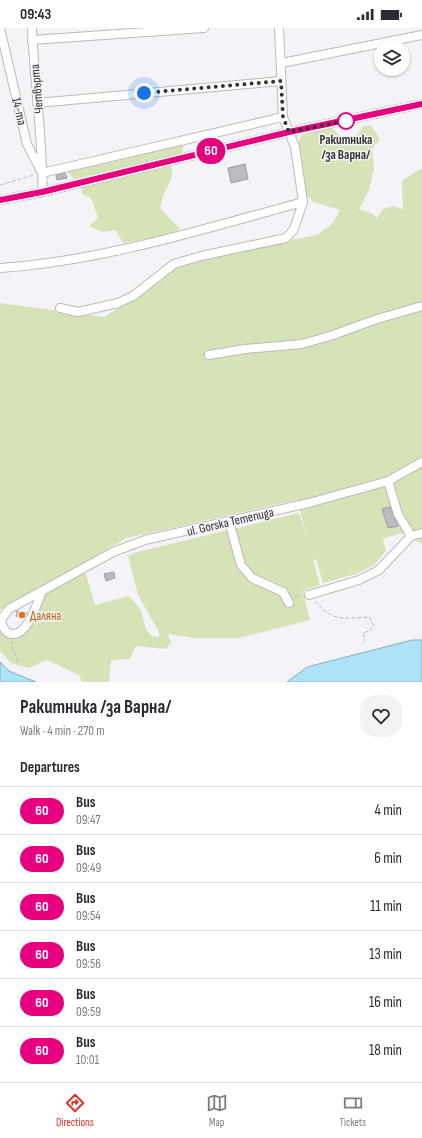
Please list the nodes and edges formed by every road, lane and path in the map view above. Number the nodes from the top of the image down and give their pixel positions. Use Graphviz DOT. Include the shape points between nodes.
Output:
graph roads {
  1 [pos="0,28"];
  2 [pos="32,28"];
  3 [pos="204,28"];
  4 [pos="279,28"];
  5 [pos="422,35"];
  6 [pos="32,40"];
  7 [pos="282,63"];
  8 [pos="281,81"];
  9 [pos="37,103"];
  10 [pos="422,104"];
  11 [pos="283,117"];
  12 [pos="289,132"];
  13 [pos="41,142"];
  14 [pos="27,144"];
  15 [pos="42,173"];
  16 [pos="0,185"];
  17 [pos="42,192"];
  18 [pos="0,200"];
  19 [pos="302,202"];
  20 [pos="0,268"];
  21 [pos="422,306"];
  22 [pos="60,308"];
  23 [pos="209,356"];
  24 [pos="422,462"];
  25 [pos="388,480"];
  26 [pos="229,521"];
  27 [pos="422,533"];
  28 [pos="411,536"];
  29 [pos="42,591"];
  30 [pos="309,595"];
  31 [pos="288,601"];
  32 [pos="319,605"];
  33 [pos="11,634"];
  34 [pos="365,641"];
  35 [pos="18,662"];
  1 -- 14 [label="street, 14-та"];
  2 -- 6 [label="street, Четвърта"];
  3 -- 6 [label="street"];
  4 -- 7 [label="street"];
  5 -- 7 [label="street"];
  6 -- 9 [label="street, Четвърта"];
  7 -- 8 [label="street"];
  8 -- 9 [label="street"];
  8 -- 11 [label="street"];
  9 -- 13 [label="street, Четвърта"];
  10 -- 12 [label="street"];
  11 -- 12 [label="street"];
  11 -- 15 [label="street"];
  12 -- 17 [label="street"];
  12 -- 19 [label="street" via="295,147"];
  13 -- 14 [label="street"];
  13 -- 15 [label="street, Четвърта"];
  14 -- 15 [label="street, 14-та"];
  15 -- 16 [label="path"];
  15 -- 17 [label="street, 14-та"];
  17 -- 18 [label="street"];
  19 -- 20 [label="street" via="168,239 55,263"];
  19 -- 22 [label="street" via="294,229 286,238 174,264 133,296 118,303 78,312"];
  21 -- 23 [label="street" via="302,344 245,349"];
  24 -- 25 [label="street, ul. Gorska Temenuga"];
  25 -- 26 [label="street, ul. Gorska Temenuga" via="309,503"];
  25 -- 28 [label="street" via="398,514"];
  26 -- 29 [label="street, ul. Gorska Temenuga" via="145,540 113,552"];
  26 -- 31 [label="street" via="241,566 252,578 283,592"];
  27 -- 28 [label="street"];
  28 -- 30 [label="street" via="379,570 360,580"];
  29 -- 33 [label="street" via="24,630"];
  29 -- 33 [label="street, ul. Gorska Temenuga" via="6,612 1,623 6,632"];
  30 -- 31 [label="path"];
  32 -- 34 [label="path" via="339,619 370,618 374,626 363,633"];
  33 -- 35 [label="path" via="12,647"];
}
